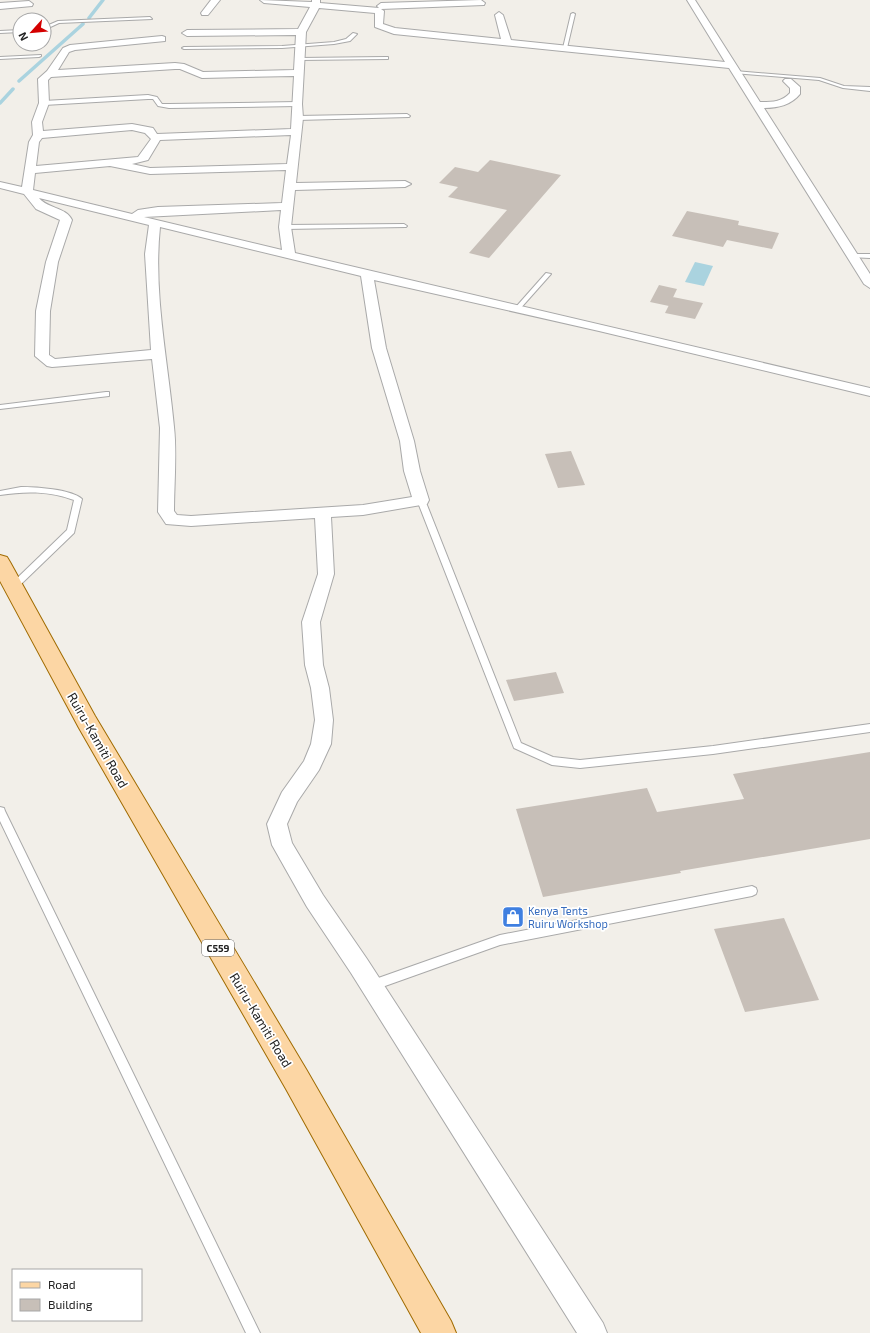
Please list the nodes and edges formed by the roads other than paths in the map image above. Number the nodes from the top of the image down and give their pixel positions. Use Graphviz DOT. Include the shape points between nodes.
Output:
graph roads {
  1 [pos="216,0"];
  2 [pos="269,0"];
  3 [pos="691,0"];
  4 [pos="316,2"];
  5 [pos="481,3"];
  6 [pos="29,4"];
  7 [pos="0,6"];
  8 [pos="380,6"];
  9 [pos="205,13"];
  10 [pos="573,14"];
  11 [pos="499,15"];
  12 [pos="150,18"];
  13 [pos="52,25"];
  14 [pos="12,31"];
  15 [pos="0,32"];
  16 [pos="301,32"];
  17 [pos="187,33"];
  18 [pos="356,34"];
  19 [pos="162,39"];
  20 [pos="507,42"];
  21 [pos="301,45"];
  22 [pos="184,48"];
  23 [pos="565,48"];
  24 [pos="39,56"];
  25 [pos="0,58"];
  26 [pos="386,58"];
  27 [pos="299,59"];
  28 [pos="732,68"];
  29 [pos="51,73"];
  30 [pos="298,73"];
  31 [pos="788,81"];
  32 [pos="870,89"];
  33 [pos="44,103"];
  34 [pos="297,104"];
  35 [pos="756,105"];
  36 [pos="406,116"];
  37 [pos="298,118"];
  38 [pos="297,132"];
  39 [pos="38,135"];
  40 [pos="157,137"];
  41 [pos="111,163"];
  42 [pos="291,167"];
  43 [pos="30,170"];
  44 [pos="405,184"];
  45 [pos="0,185"];
  46 [pos="289,187"];
  47 [pos="27,191"];
  48 [pos="287,206"];
  49 [pos="131,216"];
  50 [pos="155,222"];
  51 [pos="404,226"];
  52 [pos="285,227"];
  53 [pos="289,256"];
  54 [pos="852,256"];
  55 [pos="870,256"];
  56 [pos="366,274"];
  57 [pos="548,274"];
  58 [pos="870,284"];
  59 [pos="517,309"];
  60 [pos="158,354"];
  61 [pos="870,392"];
  62 [pos="106,394"];
  63 [pos="0,407"];
  64 [pos="0,493"];
  65 [pos="421,500"];
  66 [pos="323,512"];
  67 [pos="0,562"];
  68 [pos="14,586"];
  69 [pos="870,728"];
  70 [pos="0,811"];
  71 [pos="752,891"];
  72 [pos="371,986"];
  73 [pos="253,1333"];
  74 [pos="439,1333"];
  75 [pos="593,1333"];
  1 -- 9 [label="street"];
  2 -- 4 [label="street"];
  3 -- 28 [label="street"];
  4 -- 8 [label="street"];
  4 -- 16 [label="street"];
  5 -- 8 [label="street"];
  6 -- 7 [label="street"];
  8 -- 20 [label="street" via="378,26 384,28"];
  10 -- 23 [label="lane"];
  11 -- 20 [label="street"];
  12 -- 13 [label="lane" via="58,22"];
  14 -- 15 [label="lane"];
  16 -- 17 [label="street"];
  16 -- 21 [label="street"];
  18 -- 21 [label="lane" via="339,43"];
  19 -- 29 [label="street" via="73,47 66,50"];
  20 -- 23 [label="street"];
  21 -- 22 [label="lane"];
  21 -- 27 [label="street"];
  23 -- 28 [label="street"];
  24 -- 25 [label="lane"];
  26 -- 27 [label="lane"];
  27 -- 30 [label="street"];
  28 -- 32 [label="lane" via="820,79 844,86"];
  28 -- 35 [label="street"];
  29 -- 30 [label="street" via="175,66 185,67 202,75"];
  29 -- 33 [label="street" via="44,77"];
  30 -- 34 [label="street"];
  31 -- 35 [label="street" via="795,87 795,94 790,100 777,105"];
  33 -- 34 [label="lane" via="148,97 155,98 160,105 169,106"];
  33 -- 39 [label="street" via="37,122"];
  34 -- 37 [label="street"];
  35 -- 54 [label="street"];
  36 -- 37 [label="lane"];
  37 -- 38 [label="street"];
  38 -- 40 [label="street"];
  38 -- 42 [label="street"];
  39 -- 40 [label="street" via="132,127 149,130"];
  39 -- 43 [label="street" via="34,142"];
  40 -- 41 [label="street" via="144,158"];
  41 -- 42 [label="street" via="150,171"];
  41 -- 43 [label="street"];
  42 -- 46 [label="street"];
  43 -- 47 [label="street"];
  44 -- 46 [label="street"];
  45 -- 47 [label="street"];
  46 -- 48 [label="street"];
  47 -- 49 [label="street"];
  47 -- 60 [label="street" via="40,207 64,216 66,220 52,262 42,311 42,356 52,363"];
  48 -- 49 [label="street" via="158,211"];
  48 -- 52 [label="street"];
  49 -- 50 [label="street"];
  50 -- 53 [label="street"];
  50 -- 60 [label="street" via="151,254"];
  51 -- 52 [label="lane"];
  52 -- 53 [label="street"];
  53 -- 56 [label="street"];
  54 -- 55 [label="lane"];
  54 -- 58 [label="street"];
  56 -- 59 [label="street"];
  56 -- 65 [label="street" via="379,348"];
  57 -- 59 [label="lane"];
  59 -- 61 [label="street"];
  60 -- 66 [label="street" via="167,428 166,512 172,520 191,521"];
  62 -- 63 [label="lane"];
  64 -- 68 [label="lane" via="22,489 57,491 78,499 71,531"];
  65 -- 66 [label="street" via="363,510"];
  65 -- 69 [label="lane" via="518,745 552,761 580,764 713,750"];
  66 -- 72 [label="street" via="326,574 311,622 314,665 324,720 321,744 312,765 288,798 277,824 282,845"];
  67 -- 68 [label="main road, Ruiru-Kamiti Road / C559"];
  68 -- 74 [label="main road, Ruiru-Kamiti Road / C559" via="87,722 296,1079"];
  70 -- 73 [label="lane"];
  71 -- 72 [label="lane" via="500,940"];
  72 -- 75 [label="street"];
}
